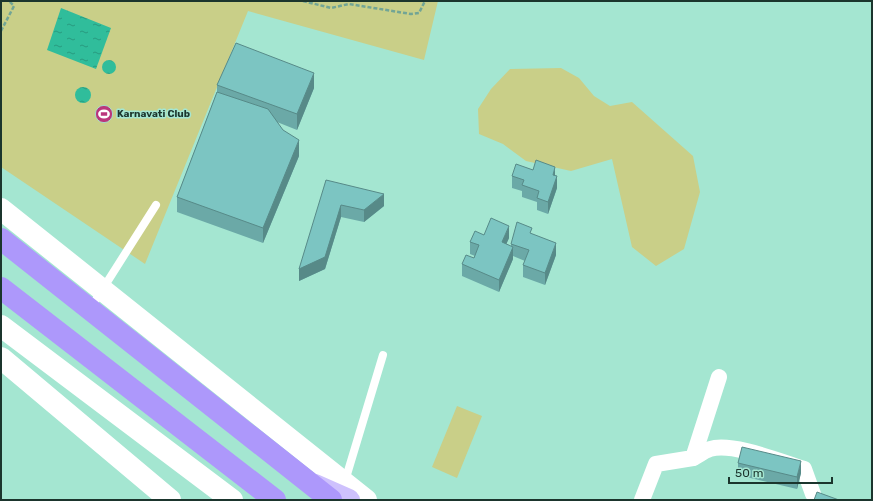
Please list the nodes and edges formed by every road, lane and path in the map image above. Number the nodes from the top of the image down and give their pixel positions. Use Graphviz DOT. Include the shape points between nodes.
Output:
graph roads {
  1 [pos="9,1"];
  2 [pos="302,1"];
  3 [pos="424,1"];
  4 [pos="1,30"];
  5 [pos="156,205"];
  6 [pos="1,209"];
  7 [pos="1,238"];
  8 [pos="1,288"];
  9 [pos="103,290"];
  10 [pos="89,310"];
  11 [pos="32,313"];
  12 [pos="3,330"];
  13 [pos="383,355"];
  14 [pos="1,358"];
  15 [pos="719,377"];
  16 [pos="694,458"];
  17 [pos="308,482"];
  18 [pos="347,491"];
  19 [pos="813,494"];
  20 [pos="170,500"];
  21 [pos="232,500"];
  22 [pos="275,500"];
  23 [pos="331,500"];
  24 [pos="366,500"];
  25 [pos="642,500"];
  1 -- 4 [label="path" via="14,6"];
  2 -- 3 [label="path" via="331,8 349,4 411,14 419,13"];
  5 -- 9 [label="lane"];
  6 -- 9 [label="street"];
  7 -- 10 [label="highway"];
  8 -- 11 [label="highway"];
  9 -- 10 [label="lane"];
  9 -- 18 [label="street"];
  10 -- 17 [label="highway"];
  11 -- 12 [label="street"];
  11 -- 22 [label="highway"];
  12 -- 21 [label="street"];
  13 -- 18 [label="lane"];
  14 -- 20 [label="street"];
  15 -- 16 [label="street"];
  16 -- 19 [label="street" via="711,449 736,449 782,462 804,469"];
  16 -- 25 [label="street" via="656,464"];
  17 -- 18 [label="main road"];
  17 -- 23 [label="highway"];
  18 -- 24 [label="street"];
}
